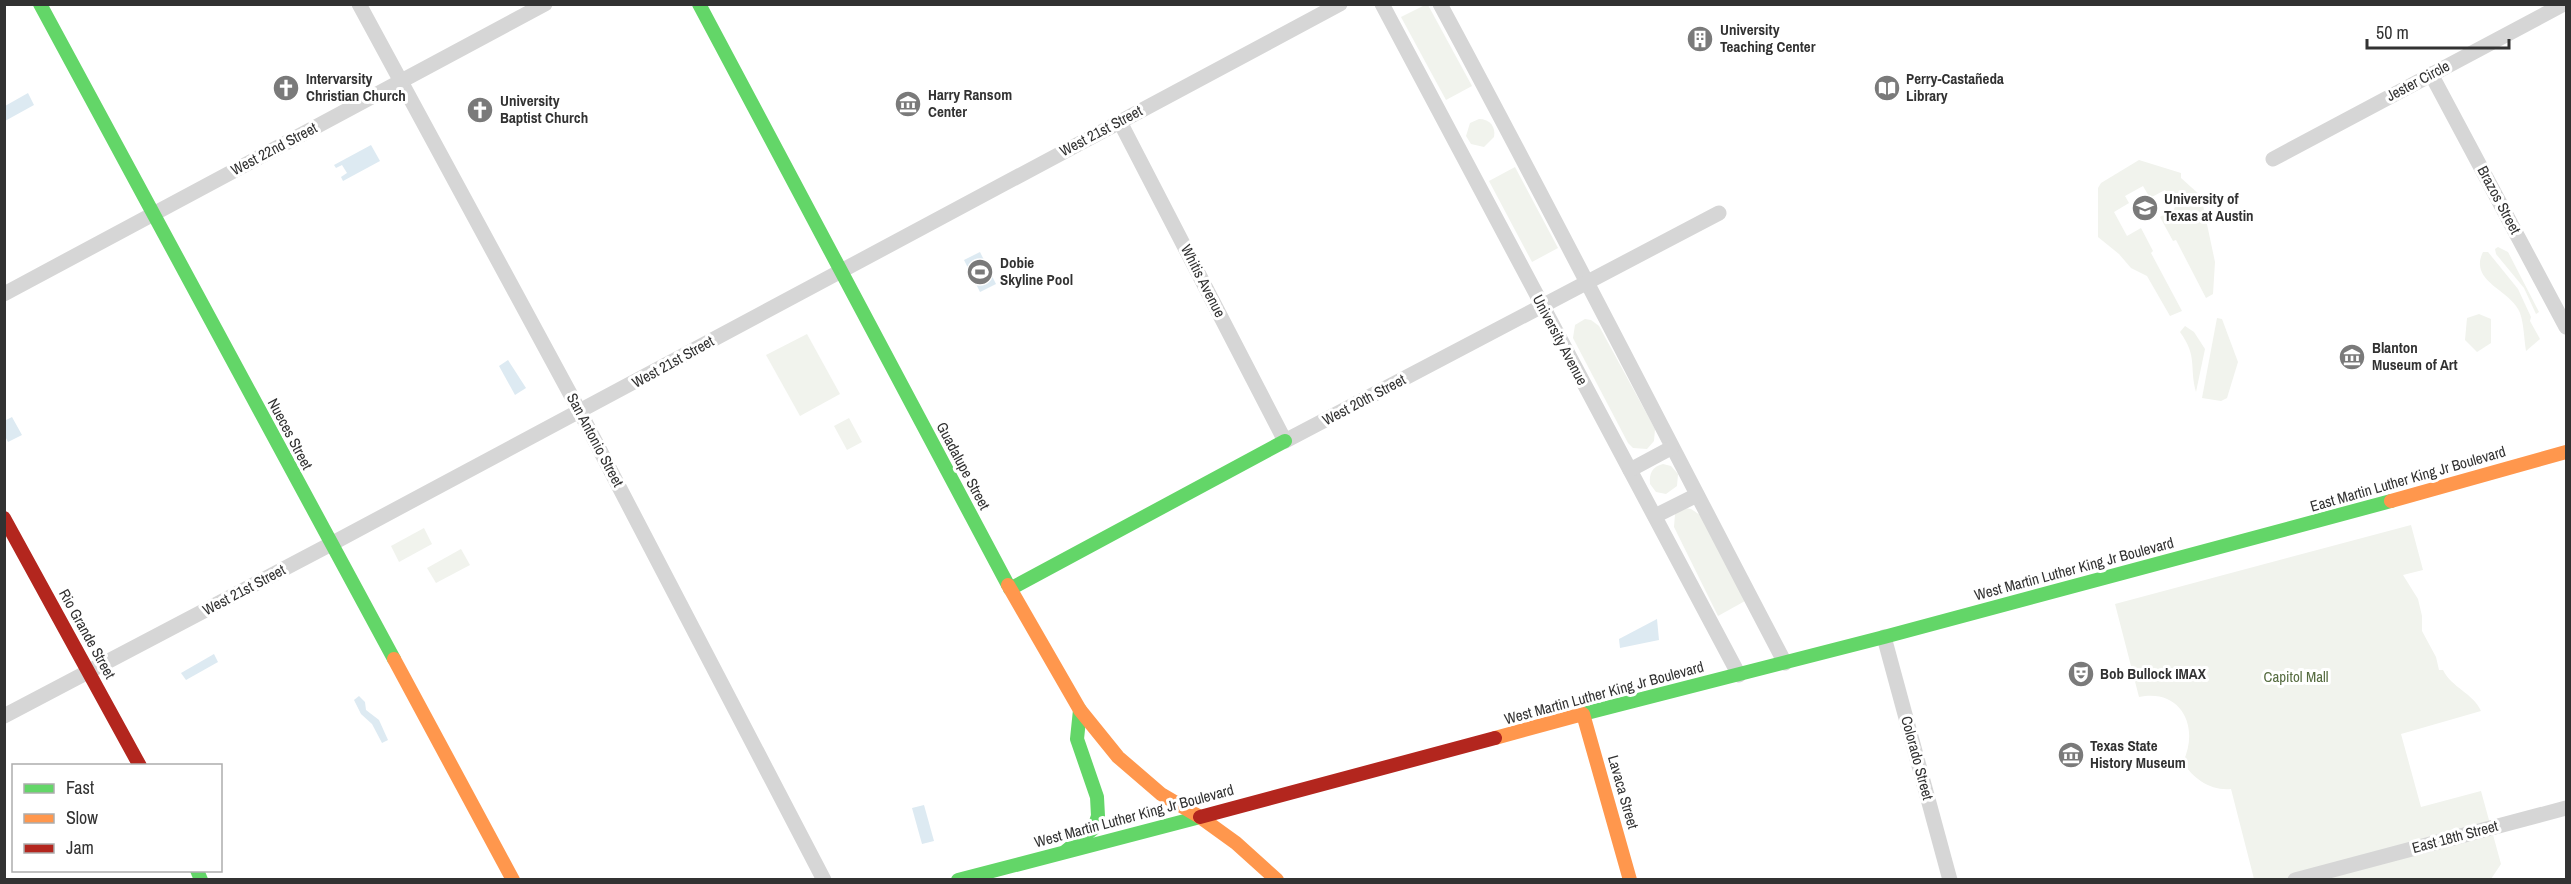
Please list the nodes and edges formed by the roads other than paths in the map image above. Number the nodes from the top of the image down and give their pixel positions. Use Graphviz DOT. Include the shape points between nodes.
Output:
graph roads {
  1 [pos="40,4"];
  2 [pos="359,4"];
  3 [pos="545,4"];
  4 [pos="699,4"];
  5 [pos="1340,4"];
  6 [pos="1382,4"];
  7 [pos="1440,4"];
  8 [pos="2564,4"];
  9 [pos="2431,74"];
  10 [pos="401,82"];
  11 [pos="1120,122"];
  12 [pos="2273,159"];
  13 [pos="152,213"];
  14 [pos="1719,213"];
  15 [pos="840,272"];
  16 [pos="1588,282"];
  17 [pos="4,294"];
  18 [pos="1542,306"];
  19 [pos="2566,327"];
  20 [pos="580,412"];
  21 [pos="1285,441"];
  22 [pos="1671,448"];
  23 [pos="2566,452"];
  24 [pos="1630,470"];
  25 [pos="1697,495"];
  26 [pos="1655,516"];
  27 [pos="4,518"];
  28 [pos="2258,538"];
  29 [pos="331,544"];
  30 [pos="1010,589"];
  31 [pos="1884,637"];
  32 [pos="1785,663"];
  33 [pos="89,670"];
  34 [pos="1739,675"];
  35 [pos="1080,710"];
  36 [pos="1583,714"];
  37 [pos="4,716"];
  38 [pos="139,764"];
  39 [pos="2566,808"];
  40 [pos="1200,817"];
  41 [pos="1066,851"];
  42 [pos="988,876"];
  43 [pos="513,879"];
  44 [pos="824,879"];
  45 [pos="958,879"];
  46 [pos="1277,879"];
  47 [pos="1630,879"];
  48 [pos="1950,879"];
  49 [pos="2295,879"];
  1 -- 13 [label="main road, Nueces Street"];
  2 -- 10 [label="street, San Antonio Street"];
  3 -- 10 [label="street, West 22nd Street"];
  4 -- 15 [label="main road, Guadalupe Street"];
  5 -- 11 [label="street, West 21st Street"];
  6 -- 18 [label="street, University Avenue"];
  7 -- 16 [label="street"];
  8 -- 9 [label="street, Jester Circle"];
  9 -- 12 [label="street, Jester Circle"];
  9 -- 19 [label="street, Brazos Street"];
  10 -- 13 [label="street, West 22nd Street"];
  10 -- 20 [label="street, San Antonio Street"];
  11 -- 15 [label="street, West 21st Street"];
  11 -- 21 [label="street, Whitis Avenue"];
  13 -- 17 [label="street, West 22nd Street"];
  13 -- 29 [label="main road, Nueces Street"];
  14 -- 16 [label="street, West 20th Street"];
  15 -- 20 [label="street, West 21st Street"];
  15 -- 30 [label="main road, Guadalupe Street"];
  16 -- 18 [label="street, West 20th Street"];
  16 -- 22 [label="street"];
  18 -- 21 [label="street, West 20th Street"];
  18 -- 24 [label="street, University Avenue"];
  20 -- 29 [label="street, West 21st Street"];
  20 -- 44 [label="street, San Antonio Street"];
  21 -- 30 [label="main road, West 20th Street"];
  22 -- 24 [label="street"];
  22 -- 25 [label="street"];
  23 -- 28 [label="main road, East Martin Luther King Jr Boulevard"];
  24 -- 26 [label="street, University Avenue"];
  25 -- 26 [label="street"];
  25 -- 32 [label="street"];
  26 -- 34 [label="street, University Avenue"];
  27 -- 33 [label="main road, Rio Grande Street"];
  28 -- 31 [label="main road, West Martin Luther King Jr Boulevard"];
  29 -- 33 [label="street, West 21st Street"];
  29 -- 43 [label="main road, Nueces Street"];
  30 -- 35 [label="main road, Guadalupe Street"];
  31 -- 32 [label="main road, West Martin Luther King Jr Boulevard"];
  31 -- 48 [label="street, Colorado Street"];
  32 -- 34 [label="main road, West Martin Luther King Jr Boulevard"];
  33 -- 37 [label="street, West 21st Street"];
  33 -- 38 [label="main road, Rio Grande Street"];
  34 -- 36 [label="main road, West Martin Luther King Jr Boulevard"];
  35 -- 40 [label="main road, Guadalupe Street" via="1118,757 1161,794"];
  35 -- 41 [label="main road" via="1077,739 1097,797 1098,816 1094,828"];
  36 -- 40 [label="main road, West Martin Luther King Jr Boulevard"];
  36 -- 47 [label="main road, Lavaca Street"];
  39 -- 49 [label="street, East 18th Street"];
  40 -- 41 [label="main road, West Martin Luther King Jr Boulevard"];
  40 -- 46 [label="main road, Guadalupe Street"];
  41 -- 42 [label="main road, West Martin Luther King Jr Boulevard"];
  42 -- 45 [label="main road, West Martin Luther King Jr Boulevard"];
}
